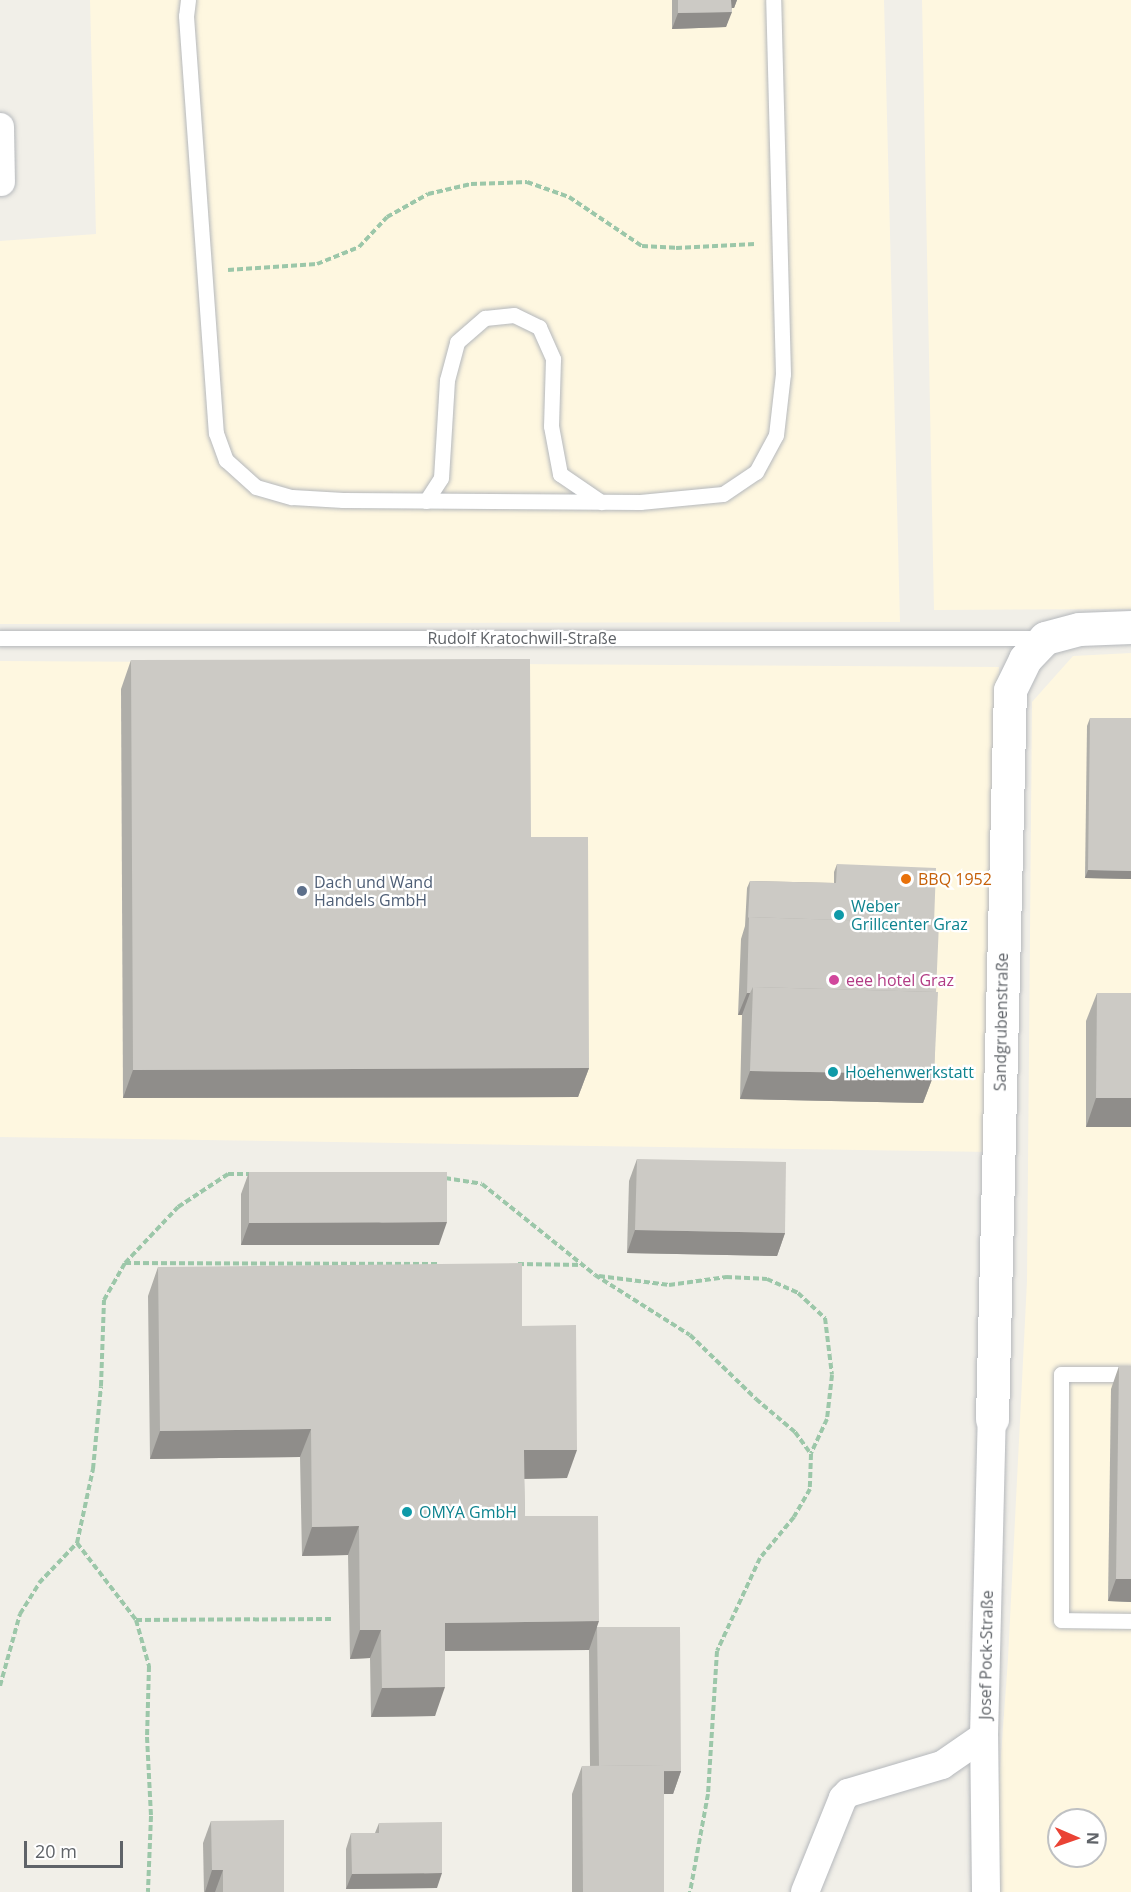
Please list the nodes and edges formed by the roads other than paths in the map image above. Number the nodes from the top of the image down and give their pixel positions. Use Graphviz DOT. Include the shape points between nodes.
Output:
graph roads {
  1 [pos="188,0"];
  2 [pos="773,0"];
  3 [pos="0,127"];
  4 [pos="1,183"];
  5 [pos="426,501"];
  6 [pos="601,502"];
  7 [pos="1131,627"];
  8 [pos="0,638"];
  9 [pos="1045,638"];
  10 [pos="1131,1374"];
  11 [pos="992,1419"];
  12 [pos="1131,1621"];
  13 [pos="984,1736"];
  14 [pos="805,1892"];
  15 [pos="987,1892"];
  1 -- 5 [label="lane" via="186,16 216,433 226,460 256,487 292,497"];
  2 -- 6 [label="lane" via="783,374 776,435 756,472 723,494"];
  3 -- 4 [label="street"];
  5 -- 6 [label="lane"];
  5 -- 6 [label="lane" via="441,478 447,380 457,342 485,318 514,315 538,327 553,359 551,426 560,474"];
  7 -- 9 [label="street" via="1079,629"];
  8 -- 9 [label="lane, Rudolf Kratochwill-Straße"];
  9 -- 11 [label="street, Sandgrubenstraße" via="1025,659 1010,690"];
  10 -- 12 [label="lane" via="1061,1374 1061,1620"];
  11 -- 13 [label="street, Josef Pock-Straße"];
  13 -- 14 [label="street" via="942,1765 855,1789 843,1798"];
  13 -- 15 [label="street, Josef Pock-Straße"];
}
